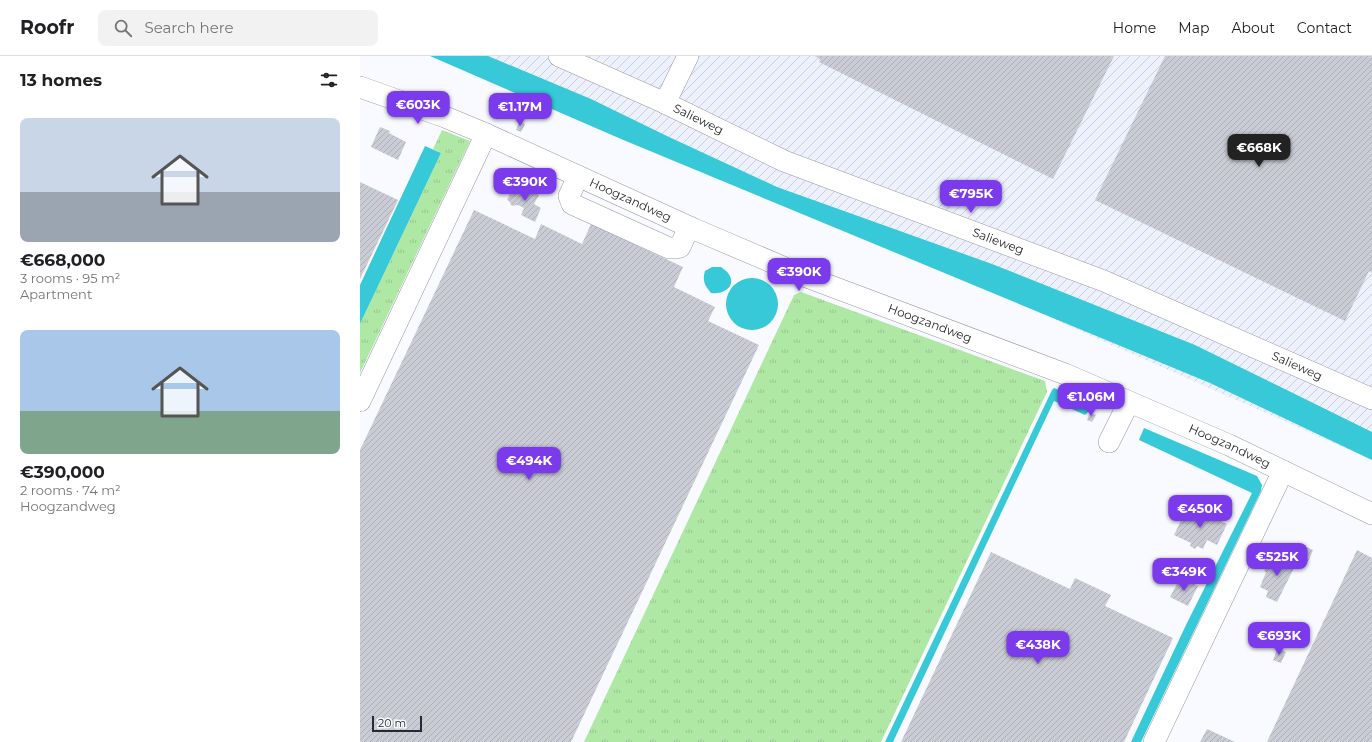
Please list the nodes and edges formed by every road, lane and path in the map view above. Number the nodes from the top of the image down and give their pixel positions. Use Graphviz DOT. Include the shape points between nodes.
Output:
graph roads {
  1 [pos="559,56"];
  2 [pos="688,56"];
  3 [pos="360,87"];
  4 [pos="665,103"];
  5 [pos="486,134"];
  6 [pos="578,176"];
  7 [pos="689,226"];
  8 [pos="1372,399"];
  9 [pos="360,401"];
  10 [pos="1129,402"];
  11 [pos="1110,442"];
  12 [pos="1283,471"];
  13 [pos="1372,514"];
  14 [pos="1154,742"];
  1 -- 4 [label="street, Salieweg"];
  2 -- 4 [label="street"];
  3 -- 5 [label="street, Hoogzandweg"];
  4 -- 8 [label="street, Salieweg" via="784,161 1104,281"];
  5 -- 6 [label="street, Hoogzandweg"];
  5 -- 9 [label="street"];
  6 -- 7 [label="street, Hoogzandweg"];
  6 -- 7 [label="street" via="569,196 572,204 669,248 680,247"];
  7 -- 10 [label="street, Hoogzandweg" via="804,276 1066,374"];
  10 -- 11 [label="street"];
  10 -- 12 [label="street, Hoogzandweg"];
  12 -- 13 [label="street, Hoogzandweg"];
  12 -- 14 [label="street"];
}
